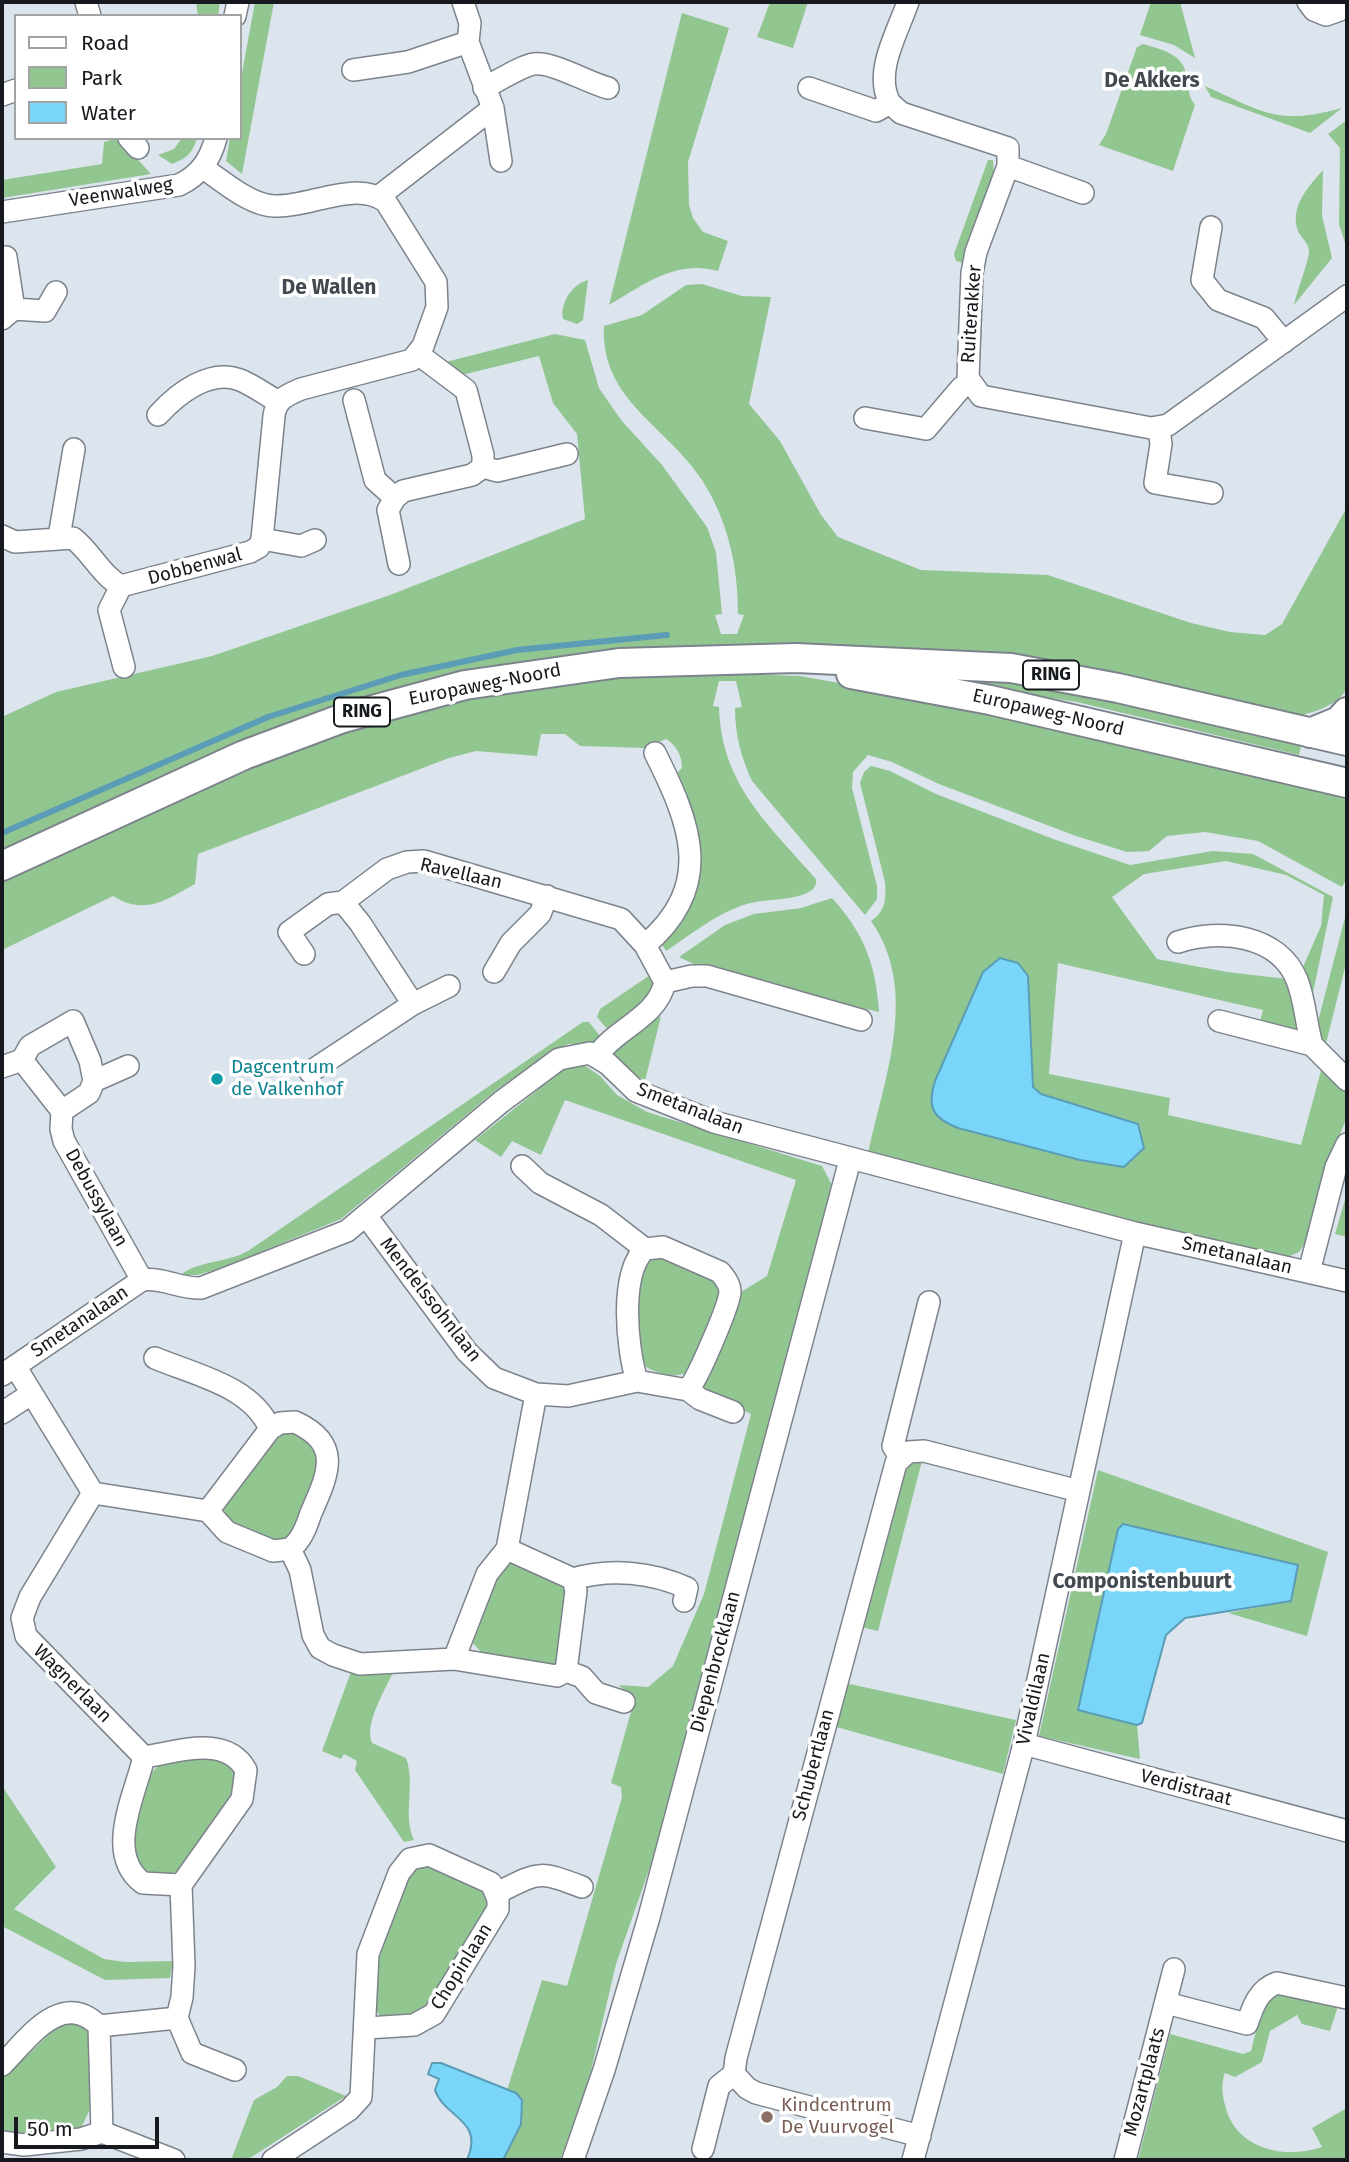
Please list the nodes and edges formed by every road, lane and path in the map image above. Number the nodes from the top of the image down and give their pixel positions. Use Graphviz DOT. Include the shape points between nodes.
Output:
graph roads {
  1 [pos="463,2"];
  2 [pos="908,2"];
  3 [pos="1308,2"];
  4 [pos="1345,2"];
  5 [pos="468,42"];
  6 [pos="353,70"];
  7 [pos="608,88"];
  8 [pos="809,88"];
  9 [pos="488,98"];
  10 [pos="890,103"];
  11 [pos="216,140"];
  12 [pos="500,161"];
  13 [pos="1009,166"];
  14 [pos="203,168"];
  15 [pos="1083,193"];
  16 [pos="378,197"];
  17 [pos="2,212"];
  18 [pos="1211,227"];
  19 [pos="6,257"];
  20 [pos="56,292"];
  21 [pos="1347,296"];
  22 [pos="8,314"];
  23 [pos="1284,342"];
  24 [pos="418,354"];
  25 [pos="970,383"];
  26 [pos="354,401"];
  27 [pos="279,402"];
  28 [pos="158,415"];
  29 [pos="865,418"];
  30 [pos="1159,428"];
  31 [pos="74,449"];
  32 [pos="567,454"];
  33 [pos="483,467"];
  34 [pos="1212,493"];
  35 [pos="395,498"];
  36 [pos="2,536"];
  37 [pos="58,537"];
  38 [pos="262,539"];
  39 [pos="315,540"];
  40 [pos="400,564"];
  41 [pos="121,586"];
  42 [pos="749,661"];
  43 [pos="124,667"];
  44 [pos="1347,712"];
  45 [pos="1310,733"];
  46 [pos="1347,741"];
  47 [pos="655,753"];
  48 [pos="1346,777"];
  49 [pos="2,866"];
  50 [pos="547,896"];
  51 [pos="343,902"];
  52 [pos="1178,942"];
  53 [pos="646,944"];
  54 [pos="304,954"];
  55 [pos="495,972"];
  56 [pos="665,982"];
  57 [pos="449,986"];
  58 [pos="413,1004"];
  59 [pos="861,1020"];
  60 [pos="1219,1021"];
  61 [pos="1312,1045"];
  62 [pos="597,1056"];
  63 [pos="12,1063"];
  64 [pos="128,1066"];
  65 [pos="310,1072"];
  66 [pos="1347,1080"];
  67 [pos="94,1081"];
  68 [pos="62,1111"];
  69 [pos="1347,1144"];
  70 [pos="850,1160"];
  71 [pos="522,1166"];
  72 [pos="367,1217"];
  73 [pos="1135,1233"];
  74 [pos="645,1249"];
  75 [pos="1308,1272"];
  76 [pos="142,1280"];
  77 [pos="1347,1281"];
  78 [pos="929,1302"];
  79 [pos="155,1358"];
  80 [pos="8,1371"];
  81 [pos="637,1381"];
  82 [pos="688,1390"];
  83 [pos="31,1394"];
  84 [pos="536,1394"];
  85 [pos="733,1412"];
  86 [pos="2,1413"];
  87 [pos="271,1429"];
  88 [pos="900,1458"];
  89 [pos="1079,1492"];
  90 [pos="93,1493"];
  91 [pos="208,1511"];
  92 [pos="289,1549"];
  93 [pos="507,1549"];
  94 [pos="572,1579"];
  95 [pos="684,1601"];
  96 [pos="454,1659"];
  97 [pos="566,1671"];
  98 [pos="624,1702"];
  99 [pos="1024,1744"];
  100 [pos="144,1757"];
  101 [pos="1347,1831"];
  102 [pos="181,1885"];
  103 [pos="582,1887"];
  104 [pos="497,1893"];
  105 [pos="1174,1969"];
  106 [pos="1347,1998"];
  107 [pos="1166,2003"];
  108 [pos="177,2018"];
  109 [pos="99,2026"];
  110 [pos="367,2028"];
  111 [pos="2,2065"];
  112 [pos="235,2070"];
  113 [pos="734,2074"];
  114 [pos="102,2132"];
  115 [pos="919,2136"];
  116 [pos="2,2142"];
  117 [pos="703,2149"];
  118 [pos="174,2160"];
  119 [pos="273,2160"];
  120 [pos="573,2160"];
  121 [pos="913,2160"];
  122 [pos="1125,2160"];
  1 -- 5 [label="street" via="470,23"];
  2 -- 10 [label="street" via="885,69"];
  3 -- 4 [label="street" via="1326,15 1340,10"];
  5 -- 6 [label="street" via="408,62"];
  5 -- 9 [label="street"];
  7 -- 9 [label="street" via="534,64"];
  8 -- 10 [label="street" via="876,111"];
  9 -- 12 [label="street"];
  9 -- 16 [label="street"];
  10 -- 13 [label="street" via="901,113 1008,148"];
  11 -- 14 [label="street"];
  13 -- 15 [label="street"];
  13 -- 25 [label="street, Ruiterakker" via="973,262"];
  14 -- 16 [label="street" via="245,195 273,206 356,194"];
  14 -- 17 [label="street, Veenwalweg" via="179,185"];
  16 -- 24 [label="street" via="392,210 436,282 437,307"];
  18 -- 23 [label="street" via="1202,281 1218,300 1264,318"];
  19 -- 22 [label="street"];
  20 -- 22 [label="street" via="46,311"];
  21 -- 23 [label="street"];
  23 -- 30 [label="street" via="1176,421"];
  24 -- 27 [label="street" via="404,363 301,389"];
  24 -- 33 [label="street" via="466,390"];
  25 -- 29 [label="street, Ruiterakker" via="926,429"];
  25 -- 30 [label="street, Ruiterakker" via="981,396 996,400"];
  26 -- 35 [label="street" via="375,480"];
  27 -- 28 [label="street" via="238,379 217,378 178,392"];
  27 -- 38 [label="street, Dobbenwal"];
  30 -- 34 [label="street" via="1155,483"];
  31 -- 37 [label="street"];
  32 -- 33 [label="street" via="497,471"];
  33 -- 35 [label="street" via="472,475 403,491"];
  35 -- 40 [label="street" via="388,510"];
  36 -- 37 [label="street" via="15,542"];
  37 -- 41 [label="street, Dobbenwal" via="73,538 86,548 103,572"];
  38 -- 39 [label="street, Dobbenwal" via="301,546"];
  38 -- 41 [label="street, Dobbenwal" via="250,552"];
  41 -- 43 [label="street, Dobbenwal" via="109,610"];
  42 -- 45 [label="main road, Europaweg-Noord / RING" via="810,658 1011,668"];
  42 -- 48 [label="main road, Europaweg-Noord / RING" via="947,690"];
  42 -- 49 [label="main road, Europaweg-Noord / RING" via="576,667 404,700 244,755"];
  44 -- 45 [label="main road" via="1339,721"];
  45 -- 46 [label="main road, Europaweg-Noord / RING"];
  47 -- 53 [label="street" via="686,822 690,859 675,914"];
  50 -- 51 [label="street, Ravellaan" via="424,861 387,869"];
  50 -- 53 [label="street, Ravellaan" via="621,919"];
  50 -- 55 [label="street" via="540,914 511,943"];
  51 -- 54 [label="street, Ravellaan" via="328,904 289,932"];
  51 -- 58 [label="street"];
  52 -- 61 [label="street" via="1196,936 1238,936 1286,960 1297,981"];
  53 -- 56 [label="street, Ravellaan"];
  56 -- 59 [label="street" via="707,976"];
  56 -- 62 [label="street" via="656,1004 608,1040"];
  57 -- 58 [label="street"];
  58 -- 65 [label="street"];
  60 -- 61 [label="street"];
  61 -- 66 [label="street"];
  62 -- 70 [label="street, Smetanalaan" via="625,1083 649,1097 714,1122"];
  62 -- 72 [label="street, Smetanalaan" via="580,1053 559,1059 500,1102"];
  63 -- 67 [label="street" via="30,1045 72,1021"];
  63 -- 68 [label="street"];
  64 -- 67 [label="street"];
  67 -- 68 [label="street" via="89,1093"];
  68 -- 76 [label="street, Debussylaan" via="64,1141"];
  69 -- 75 [label="street, Smetanalaan" via="1336,1167"];
  70 -- 73 [label="street, Smetanalaan"];
  70 -- 120 [label="street, Diepenbrocklaan" via="649,1917"];
  71 -- 74 [label="street" via="540,1183 601,1215"];
  72 -- 76 [label="street, Smetanalaan" via="347,1231 201,1288"];
  72 -- 84 [label="street, Mendelssohnlaan" via="480,1366 494,1378"];
  73 -- 75 [label="street, Smetanalaan"];
  73 -- 89 [label="street, Vivaldilaan"];
  74 -- 81 [label="street" via="637,1257 631,1277 628,1341"];
  74 -- 82 [label="street" via="663,1247 720,1272 729,1285 726,1306"];
  75 -- 77 [label="street, Smetanalaan"];
  76 -- 80 [label="street, Smetanalaan"];
  78 -- 88 [label="street, Schubertlaan" via="893,1446"];
  79 -- 87 [label="street" via="243,1395"];
  80 -- 83 [label="street"];
  81 -- 82 [label="street, Mendelssohnlaan"];
  81 -- 84 [label="street, Mendelssohnlaan" via="568,1396"];
  82 -- 85 [label="street, Mendelssohnlaan"];
  83 -- 86 [label="street"];
  83 -- 90 [label="street"];
  84 -- 93 [label="street"];
  87 -- 91 [label="street"];
  87 -- 92 [label="street" via="287,1422 304,1427 322,1442 328,1457 327,1476 302,1537"];
  88 -- 89 [label="street" via="916,1451 931,1452"];
  88 -- 113 [label="street, Schubertlaan"];
  89 -- 99 [label="street, Vivaldilaan"];
  90 -- 91 [label="street"];
  90 -- 100 [label="street, Wagnerlaan" via="30,1597 23,1630 39,1653"];
  91 -- 92 [label="street" via="227,1532 273,1550"];
  92 -- 96 [label="street" via="300,1570 313,1635 320,1648 360,1664"];
  93 -- 94 [label="street"];
  93 -- 96 [label="street" via="487,1574"];
  94 -- 95 [label="street" via="587,1575 663,1577 687,1588"];
  94 -- 97 [label="street" via="576,1591"];
  96 -- 97 [label="street" via="556,1676"];
  97 -- 98 [label="street" via="582,1677 596,1693"];
  99 -- 101 [label="street, Verdistraat"];
  99 -- 115 [label="street, Vivaldilaan"];
  100 -- 102 [label="street" via="124,1834 125,1856 143,1883"];
  100 -- 102 [label="street" via="209,1747 235,1755 246,1770 242,1799"];
  102 -- 108 [label="street" via="184,1966"];
  103 -- 104 [label="street" via="546,1873"];
  104 -- 110 [label="street, Chopinlaan" via="498,1909 434,2014 414,2025"];
  104 -- 110 [label="street" via="485,1879 437,1857 410,1859 398,1873 368,1954"];
  105 -- 107 [label="street, Mozartplaats"];
  106 -- 107 [label="street, Mozartplaats" via="1278,1983 1268,1986 1258,1998 1247,2024"];
  107 -- 122 [label="street, Mozartplaats"];
  108 -- 109 [label="street"];
  108 -- 112 [label="street" via="192,2053"];
  109 -- 111 [label="street" via="75,2012 57,2014"];
  109 -- 114 [label="street"];
  110 -- 119 [label="street" via="361,2098"];
  113 -- 115 [label="street" via="756,2093"];
  113 -- 117 [label="street, Schubertlaan" via="719,2085"];
  114 -- 116 [label="street" via="24,2145"];
  114 -- 118 [label="street"];
  115 -- 121 [label="street, Vivaldilaan"];
}
